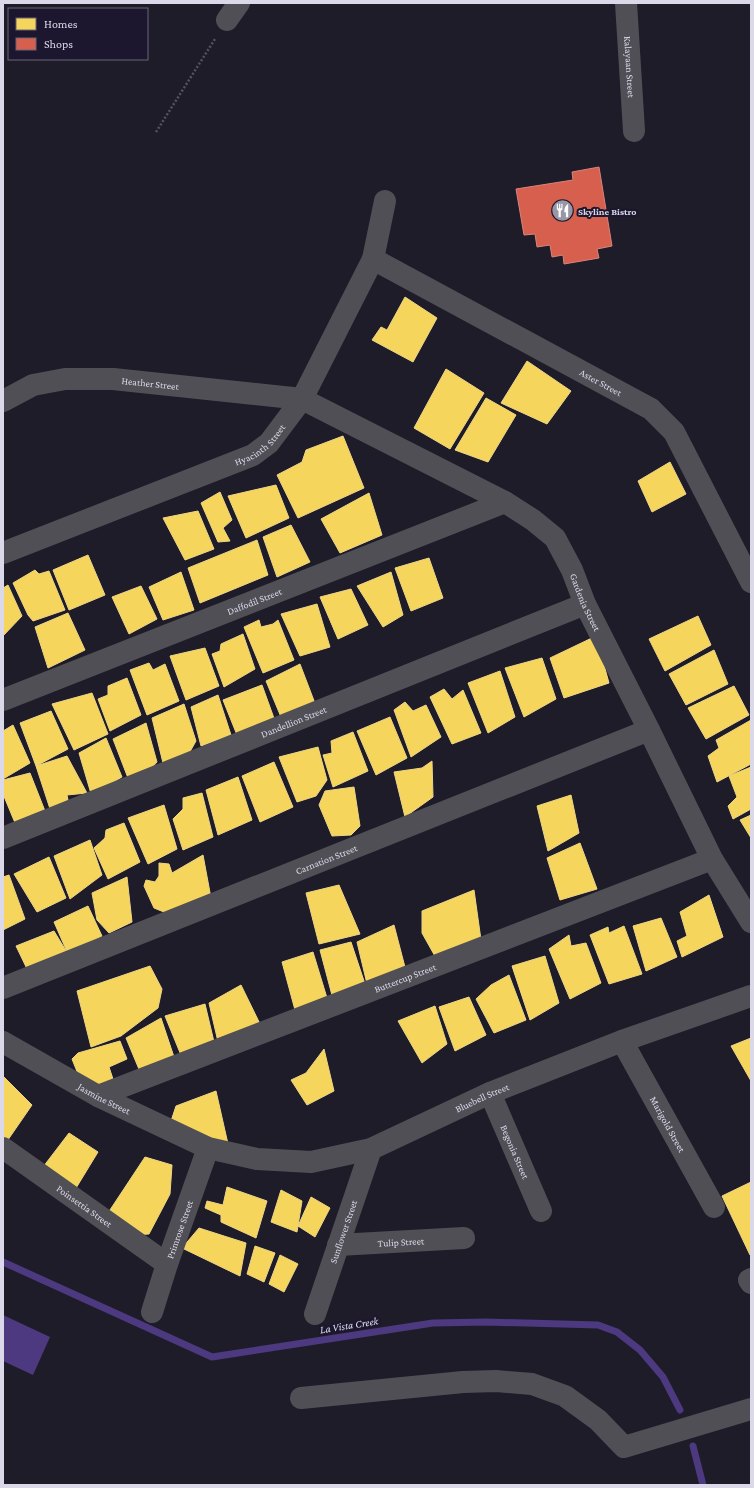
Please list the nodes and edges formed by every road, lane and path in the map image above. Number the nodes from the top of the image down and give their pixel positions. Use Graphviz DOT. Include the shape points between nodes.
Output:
graph roads {
  1 [pos="626,3"];
  2 [pos="233,11"];
  3 [pos="634,130"];
  4 [pos="156,132"];
  5 [pos="385,201"];
  6 [pos="373,259"];
  7 [pos="3,400"];
  8 [pos="302,400"];
  9 [pos="505,502"];
  10 [pos="3,553"];
  11 [pos="751,582"];
  12 [pos="585,604"];
  13 [pos="3,700"];
  14 [pos="649,730"];
  15 [pos="3,838"];
  16 [pos="712,859"];
  17 [pos="751,922"];
  18 [pos="3,988"];
  19 [pos="751,996"];
  20 [pos="622,1041"];
  21 [pos="3,1042"];
  22 [pos="490,1094"];
  23 [pos="98,1096"];
  24 [pos="3,1148"];
  25 [pos="208,1148"];
  26 [pos="371,1149"];
  27 [pos="714,1207"];
  28 [pos="541,1211"];
  29 [pos="464,1238"];
  30 [pos="338,1245"];
  31 [pos="167,1264"];
  32 [pos="152,1312"];
  33 [pos="315,1314"];
  34 [pos="301,1398"];
  35 [pos="751,1409"];
  1 -- 3 [label="street, Kalayaan Street"];
  2 -- 4 [label="path"];
  5 -- 6 [label="street, Hyacinth Street"];
  6 -- 8 [label="street, Hyacinth Street"];
  6 -- 11 [label="street, Aster Street" via="651,409 674,432"];
  7 -- 8 [label="street, Heather Street" via="33,385 65,379 113,379"];
  8 -- 9 [label="street, Gardenia Street"];
  8 -- 10 [label="street, Hyacinth Street" via="269,443 253,455"];
  9 -- 12 [label="street, Gardenia Street" via="533,520 554,538 572,570"];
  9 -- 13 [label="street, Daffodil Street"];
  12 -- 14 [label="street, Gardenia Street"];
  12 -- 15 [label="street, Dandellion Street"];
  14 -- 16 [label="street, Gardenia Street"];
  14 -- 18 [label="street, Carnation Street"];
  16 -- 17 [label="street, Gardenia Street"];
  16 -- 23 [label="street, Buttercup Street"];
  19 -- 20 [label="street, Bluebell Street"];
  20 -- 22 [label="street, Bluebell Street"];
  20 -- 27 [label="street, Marigold Street"];
  21 -- 23 [label="street, Jasmine Street"];
  22 -- 26 [label="street, Bluebell Street"];
  22 -- 28 [label="street, Begonia Street"];
  23 -- 25 [label="street, Jasmine Street"];
  24 -- 31 [label="street, Poinsettia Street"];
  25 -- 26 [label="street, Bluebell Street" via="257,1159 311,1162"];
  25 -- 31 [label="street, Primrose Street"];
  26 -- 30 [label="street, Sunflower Street"];
  29 -- 30 [label="street, Tulip Street"];
  30 -- 33 [label="street, Sunflower Street"];
  31 -- 32 [label="street, Primrose Street"];
  34 -- 35 [label="street" via="470,1382 532,1384 565,1396 598,1420 624,1447"];
}
